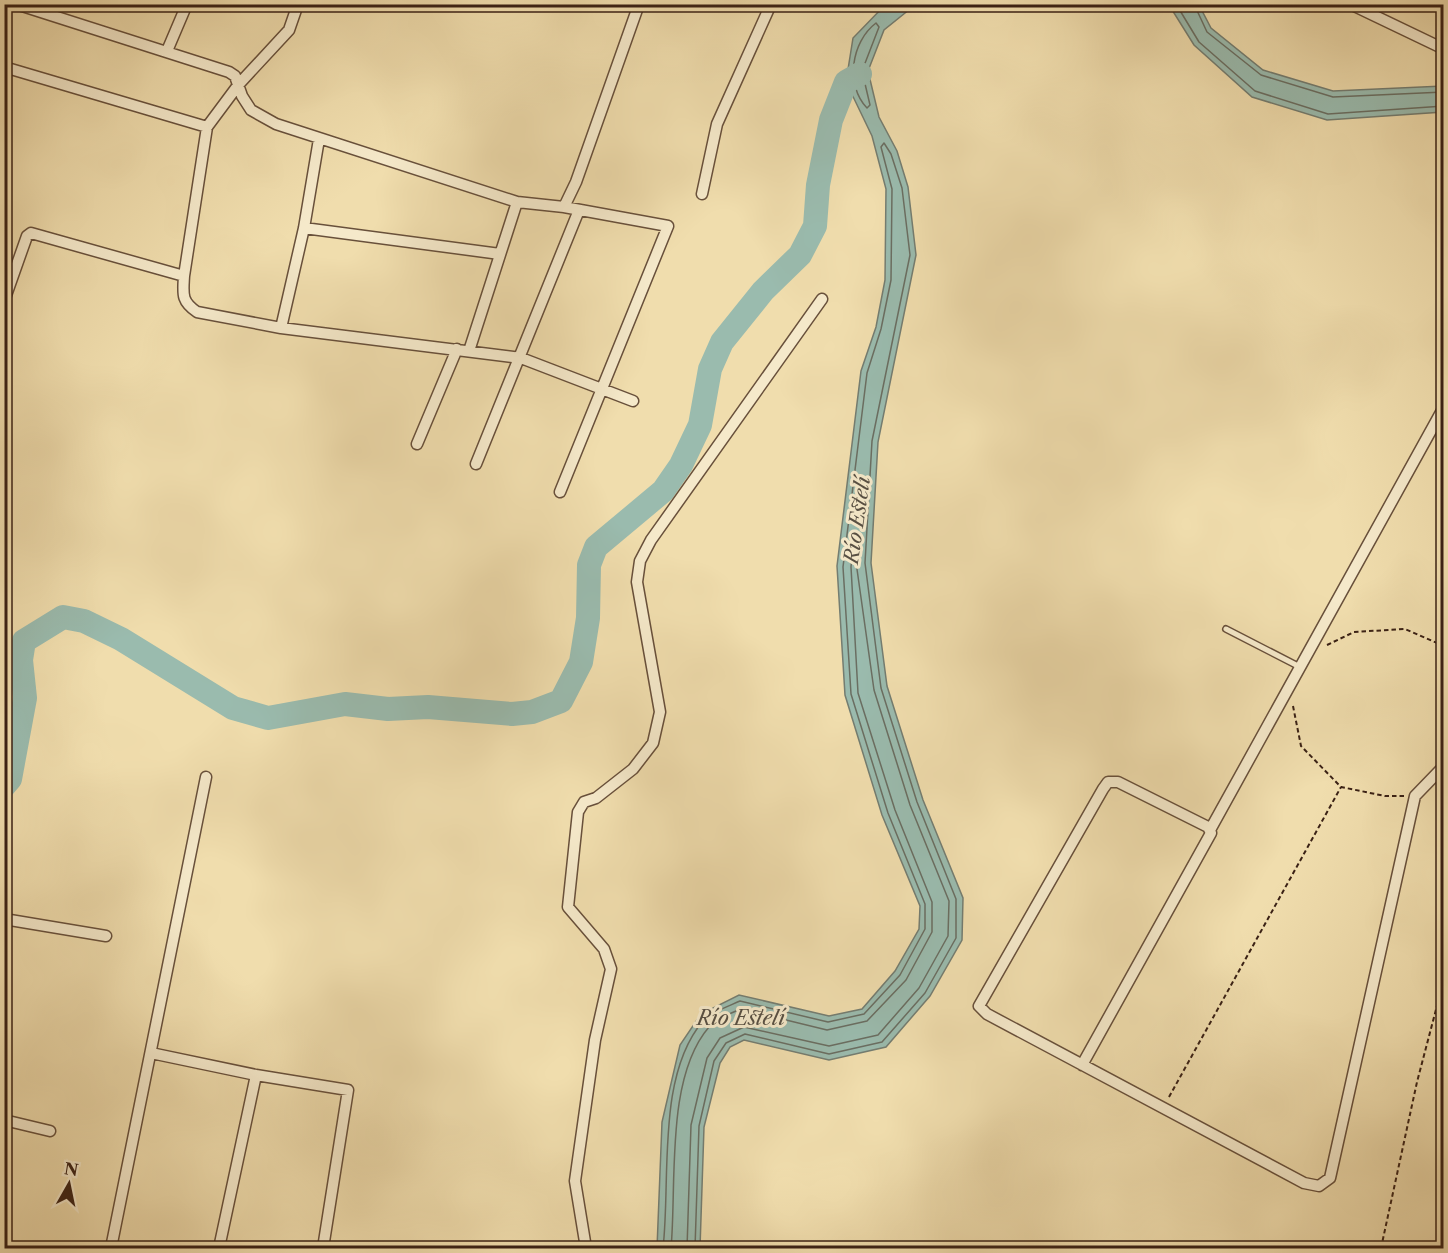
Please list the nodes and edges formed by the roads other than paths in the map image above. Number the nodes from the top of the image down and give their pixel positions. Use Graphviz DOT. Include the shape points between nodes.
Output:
graph roads {
  1 [pos="16,4"];
  2 [pos="187,4"];
  3 [pos="298,4"];
  4 [pos="639,4"];
  5 [pos="771,4"];
  6 [pos="1350,4"];
  7 [pos="1443,49"];
  8 [pos="167,51"];
  9 [pos="4,68"];
  10 [pos="239,84"];
  11 [pos="207,127"];
  12 [pos="319,139"];
  13 [pos="702,194"];
  14 [pos="517,202"];
  15 [pos="564,207"];
  16 [pos="579,210"];
  17 [pos="304,228"];
  18 [pos="500,254"];
  19 [pos="184,276"];
  20 [pos="822,299"];
  21 [pos="4,301"];
  22 [pos="281,328"];
  23 [pos="457,349"];
  24 [pos="469,351"];
  25 [pos="521,358"];
  26 [pos="603,390"];
  27 [pos="633,401"];
  28 [pos="1443,407"];
  29 [pos="417,444"];
  30 [pos="476,464"];
  31 [pos="560,492"];
  32 [pos="1226,629"];
  33 [pos="1300,667"];
  34 [pos="1443,766"];
  35 [pos="206,777"];
  36 [pos="1210,830"];
  37 [pos="4,919"];
  38 [pos="106,936"];
  39 [pos="151,1053"];
  40 [pos="1082,1065"];
  41 [pos="256,1075"];
  42 [pos="4,1120"];
  43 [pos="50,1131"];
  44 [pos="111,1248"];
  45 [pos="219,1248"];
  46 [pos="323,1248"];
  47 [pos="586,1248"];
  1 -- 8 [label="street"];
  2 -- 8 [label="street"];
  3 -- 10 [label="street" via="289,30"];
  4 -- 15 [label="street"];
  5 -- 13 [label="street" via="717,124"];
  6 -- 7 [label="street"];
  8 -- 10 [label="street" via="228,72"];
  9 -- 11 [label="street"];
  10 -- 11 [label="street"];
  10 -- 12 [label="street" via="251,110 276,124"];
  11 -- 19 [label="street"];
  12 -- 14 [label="street"];
  12 -- 17 [label="street"];
  14 -- 15 [label="street"];
  14 -- 18 [label="street"];
  15 -- 16 [label="street"];
  16 -- 25 [label="street"];
  16 -- 26 [label="street" via="668,226"];
  17 -- 18 [label="street"];
  17 -- 22 [label="street"];
  18 -- 24 [label="street"];
  19 -- 21 [label="street" via="31,233"];
  19 -- 22 [label="street" via="182,298 197,312"];
  20 -- 47 [label="street" via="677,502 640,561 637,582 660,711 653,743 633,769 596,798 584,802 578,812 568,907 604,950 611,969 595,1040 575,1181"];
  22 -- 23 [label="street"];
  23 -- 24 [label="street"];
  23 -- 29 [label="street"];
  24 -- 25 [label="street"];
  25 -- 26 [label="street"];
  25 -- 30 [label="street"];
  26 -- 27 [label="street"];
  26 -- 31 [label="street"];
  28 -- 33 [label="street"];
  32 -- 33 [label="lane"];
  33 -- 36 [label="street"];
  34 -- 40 [label="street" via="1415,796 1330,1178 1319,1186 1304,1183"];
  35 -- 39 [label="street"];
  36 -- 40 [label="street"];
  36 -- 40 [label="street" via="1118,782 1108,782 979,1006"];
  37 -- 38 [label="street"];
  39 -- 41 [label="street"];
  39 -- 44 [label="street"];
  41 -- 45 [label="street"];
  41 -- 46 [label="street" via="348,1090"];
  42 -- 43 [label="street"];
}
